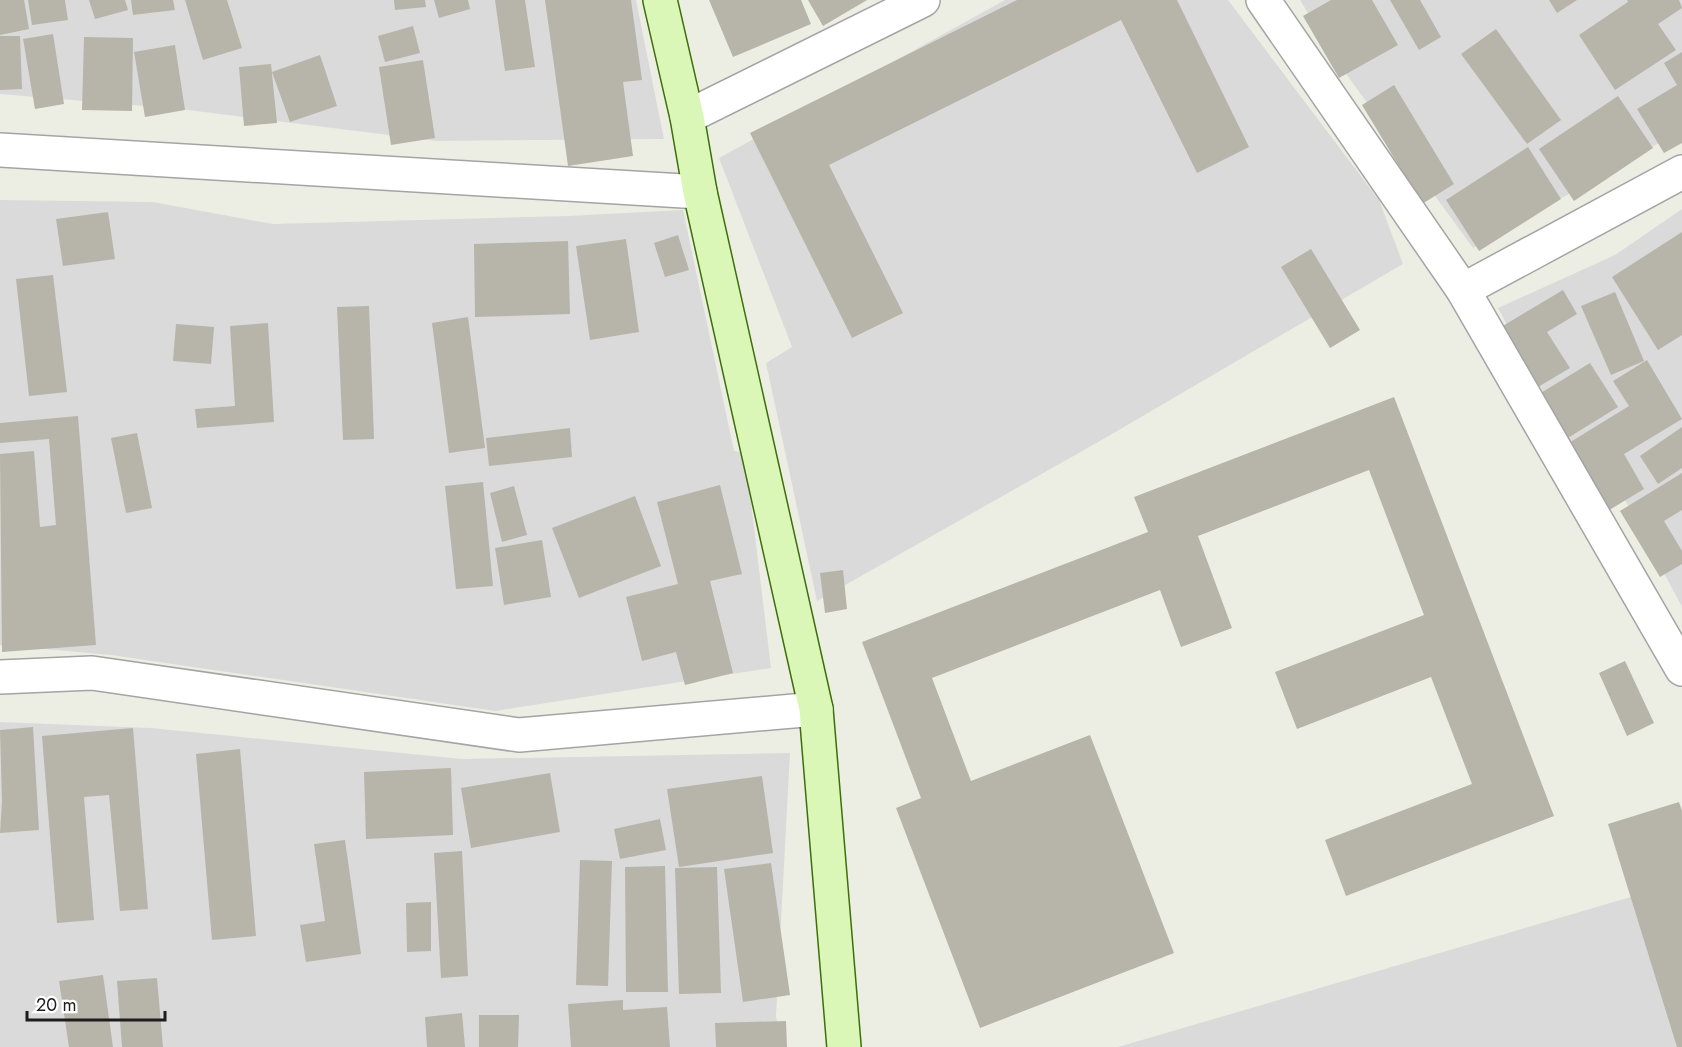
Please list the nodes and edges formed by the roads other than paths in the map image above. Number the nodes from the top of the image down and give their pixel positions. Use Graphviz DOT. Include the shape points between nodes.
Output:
graph roads {
  1 [pos="660,0"];
  2 [pos="923,0"];
  3 [pos="1263,0"];
  4 [pos="687,117"];
  5 [pos="0,150"];
  6 [pos="1682,172"];
  7 [pos="700,192"];
  8 [pos="1463,290"];
  9 [pos="1682,669"];
  10 [pos="0,677"];
  11 [pos="816,709"];
  12 [pos="844,1047"];
  1 -- 4 [label="street"];
  2 -- 4 [label="street"];
  3 -- 8 [label="street"];
  4 -- 7 [label="street"];
  5 -- 7 [label="street"];
  6 -- 8 [label="street"];
  7 -- 11 [label="street"];
  8 -- 9 [label="street"];
  10 -- 11 [label="street" via="92,673 519,735"];
  11 -- 12 [label="street"];
}
